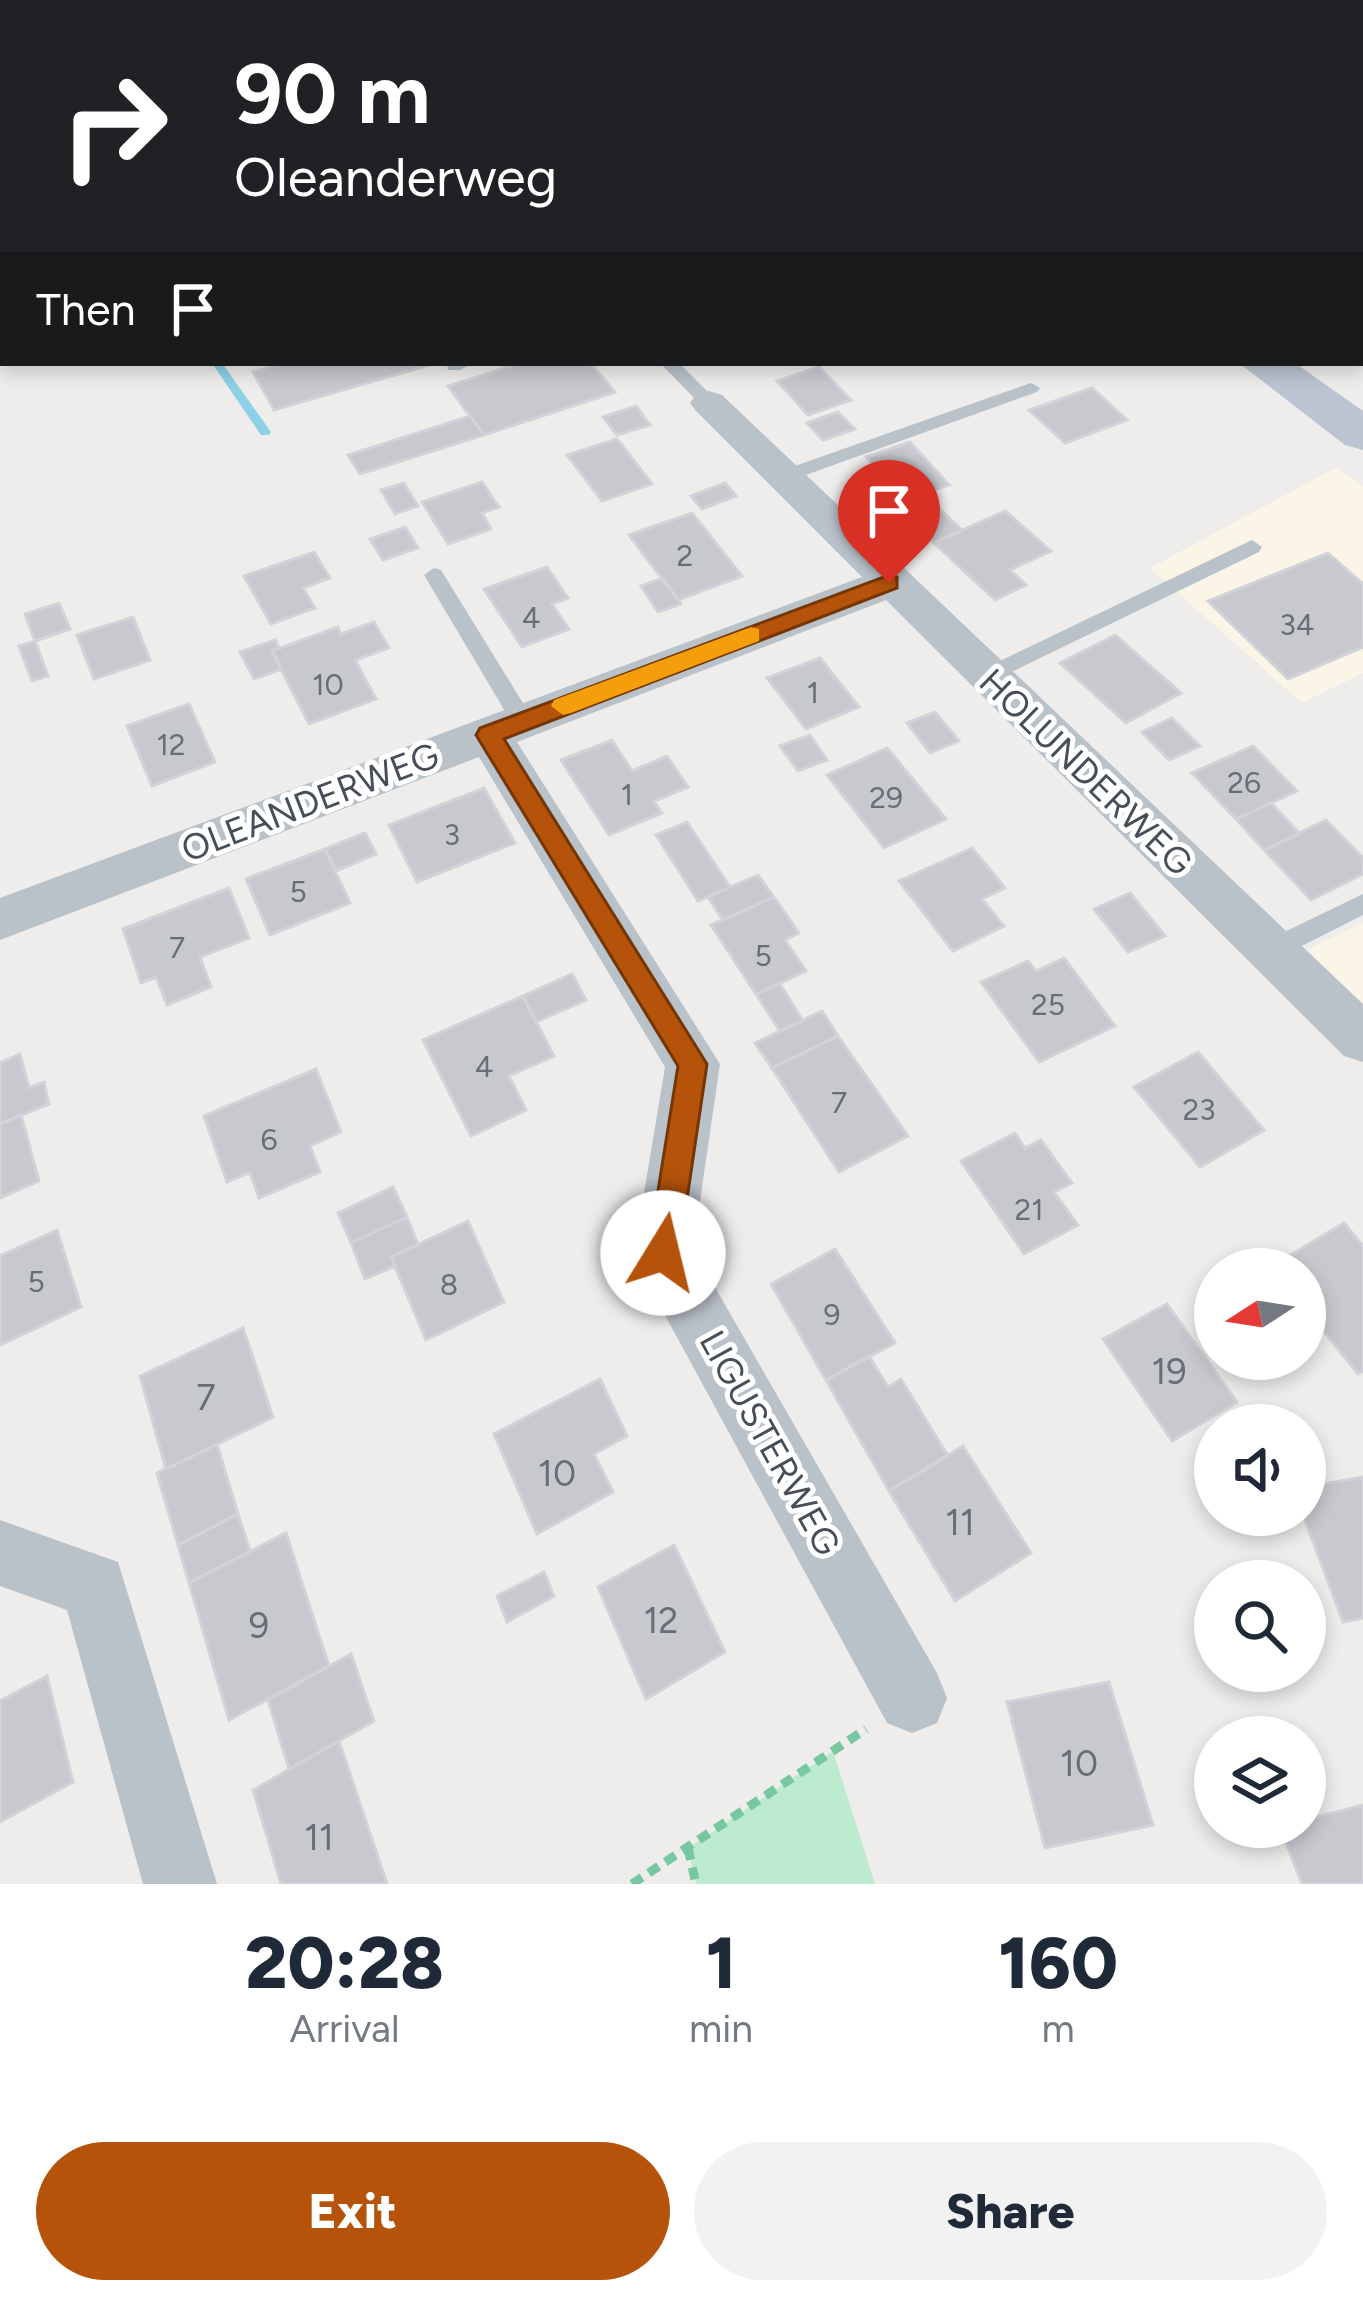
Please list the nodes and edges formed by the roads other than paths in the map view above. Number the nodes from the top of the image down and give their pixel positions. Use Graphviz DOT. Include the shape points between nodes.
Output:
graph roads {
  1 [pos="672,366"];
  2 [pos="1267,366"];
  3 [pos="1031,388"];
  4 [pos="709,403"];
  5 [pos="1363,434"];
  6 [pos="782,477"];
  7 [pos="1252,547"];
  8 [pos="434,575"];
  9 [pos="889,583"];
  10 [pos="986,676"];
  11 [pos="506,728"];
  12 [pos="1363,904"];
  13 [pos="0,919"];
  14 [pos="1270,950"];
  15 [pos="1363,1039"];
  16 [pos="0,1552"];
  17 [pos="912,1698"];
  18 [pos="181,1884"];
  1 -- 4 [label="lane"];
  2 -- 5 [label="main road"];
  3 -- 6 [label="lane"];
  4 -- 6 [label="street, HOLUNDERWEG"];
  6 -- 9 [label="street, HOLUNDERWEG"];
  7 -- 10 [label="lane"];
  8 -- 11 [label="lane"];
  9 -- 10 [label="street, HOLUNDERWEG"];
  9 -- 11 [label="street, OLEANDERWEG"];
  10 -- 14 [label="street, HOLUNDERWEG"];
  11 -- 13 [label="street, OLEANDERWEG"];
  11 -- 17 [label="street, LIGUSTERWEG" via="693,1064 663,1253"];
  12 -- 14 [label="lane"];
  14 -- 15 [label="street, HOLUNDERWEG"];
  16 -- 18 [label="street" via="94,1586"];
}
